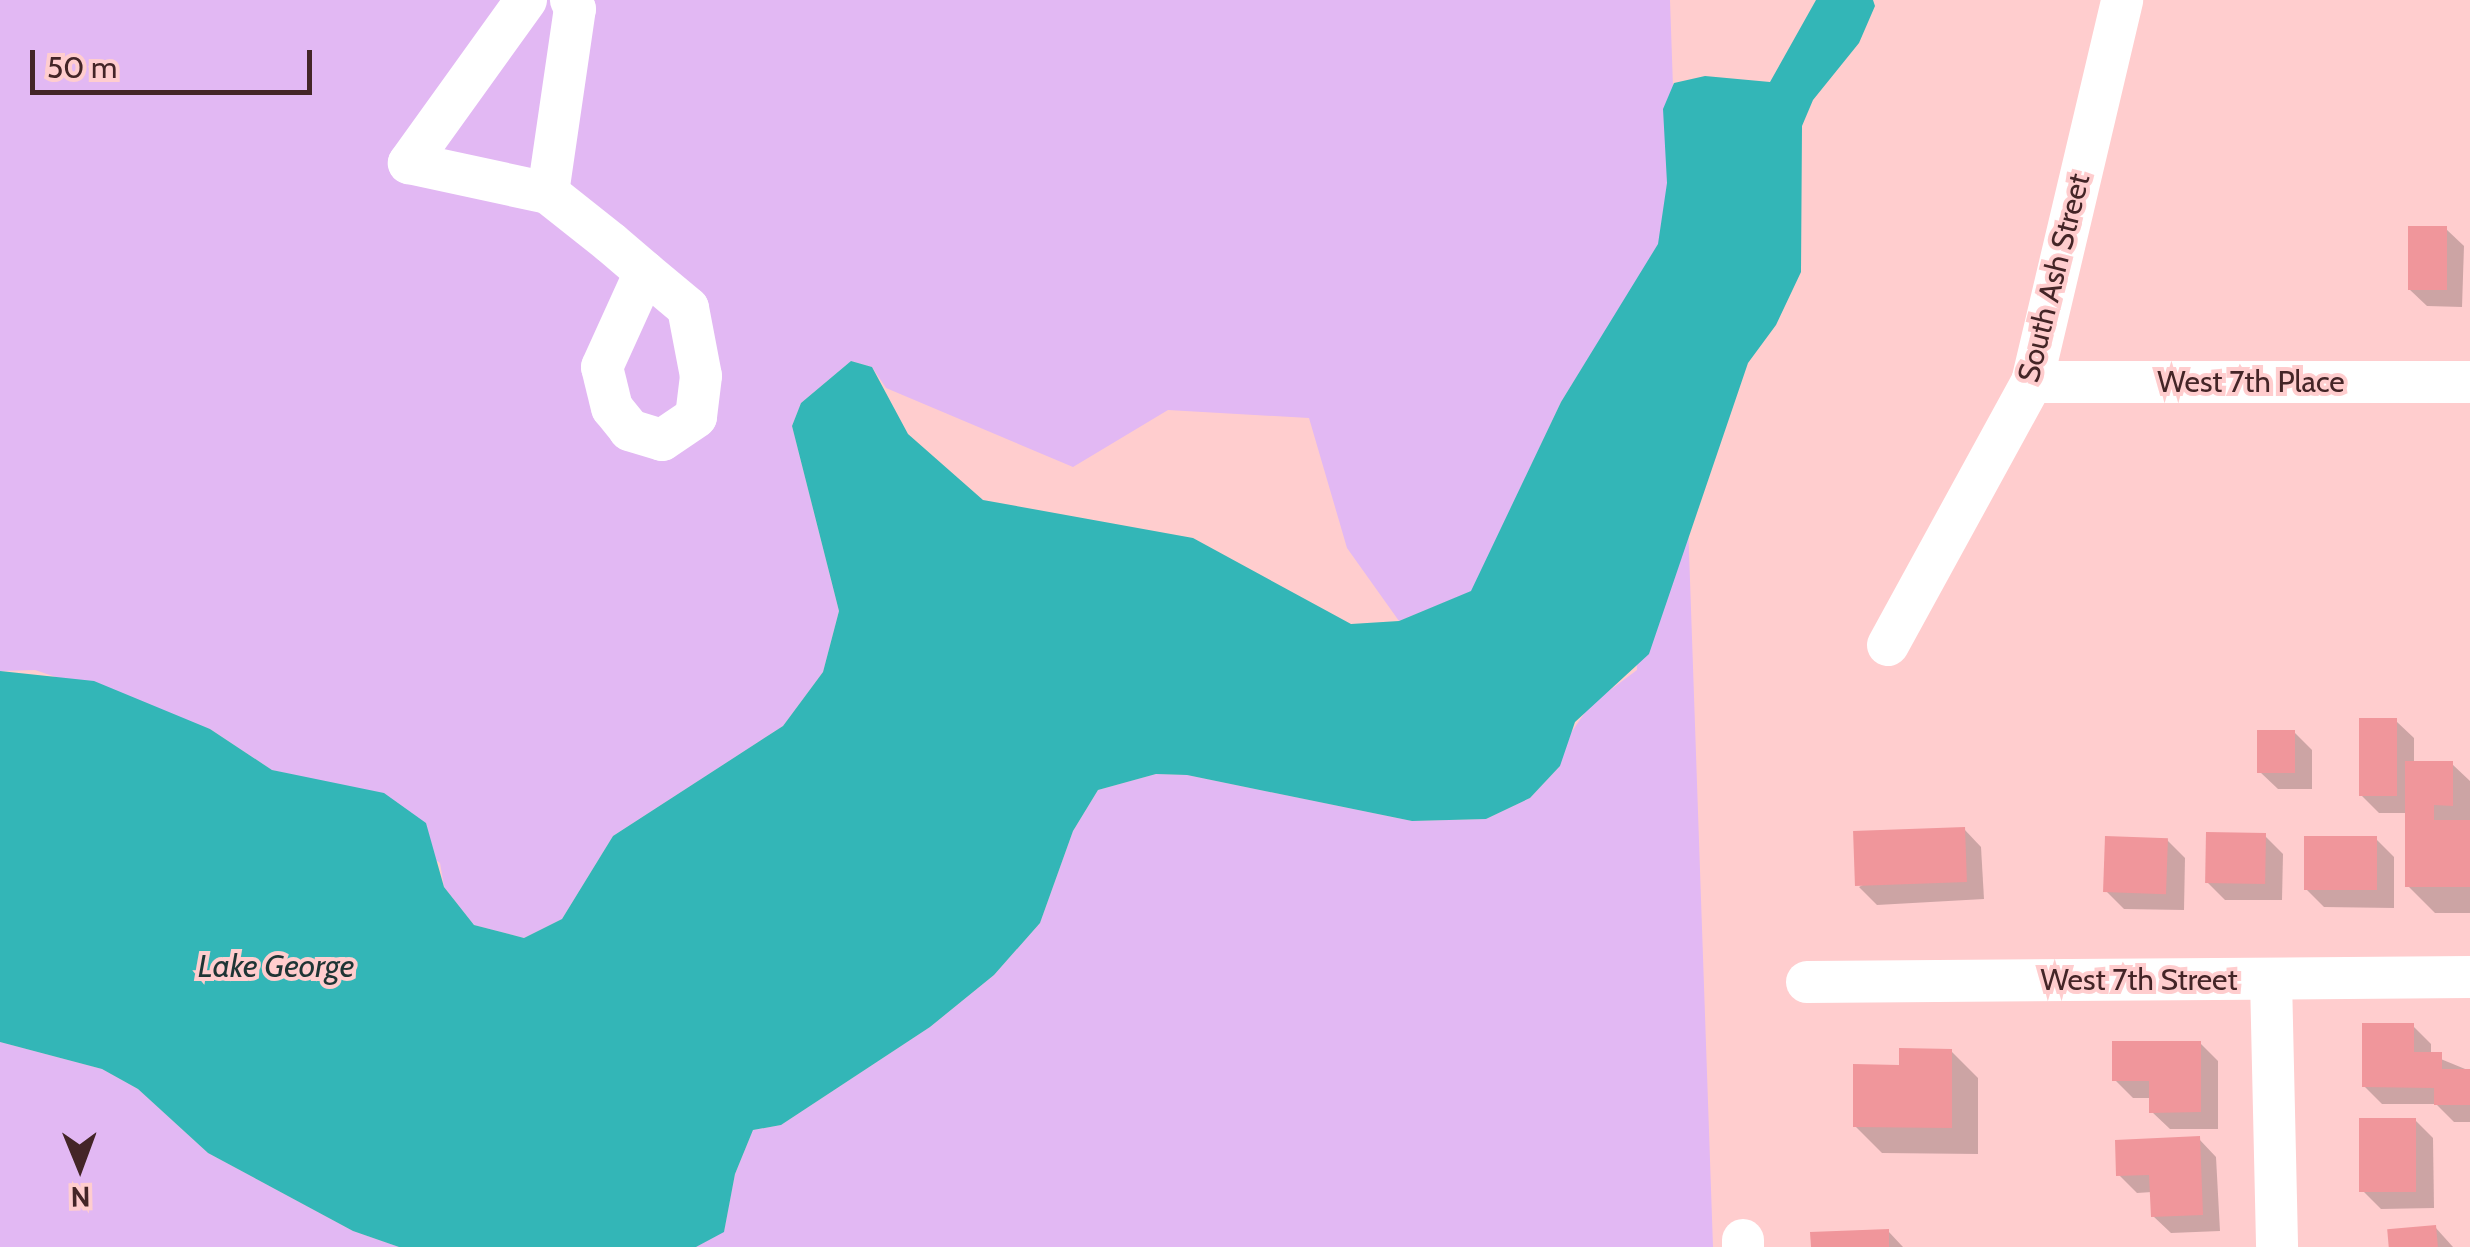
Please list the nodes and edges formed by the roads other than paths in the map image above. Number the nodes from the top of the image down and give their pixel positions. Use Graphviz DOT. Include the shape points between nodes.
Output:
graph roads {
  1 [pos="526,0"];
  2 [pos="571,0"];
  3 [pos="2122,0"];
  4 [pos="548,193"];
  5 [pos="646,272"];
  6 [pos="2032,382"];
  7 [pos="2470,382"];
  8 [pos="1888,645"];
  9 [pos="2470,976"];
  10 [pos="2271,979"];
  11 [pos="1808,982"];
  12 [pos="2277,1247"];
  1 -- 4 [label="street" via="409,162"];
  2 -- 4 [label="street" via="575,9"];
  3 -- 6 [label="street, South Ash Street"];
  4 -- 5 [label="street"];
  6 -- 7 [label="street, West 7th Place"];
  6 -- 8 [label="street, South Ash Street"];
  9 -- 10 [label="street, West 7th Street"];
  10 -- 11 [label="street, West 7th Street"];
  10 -- 12 [label="street"];
}
